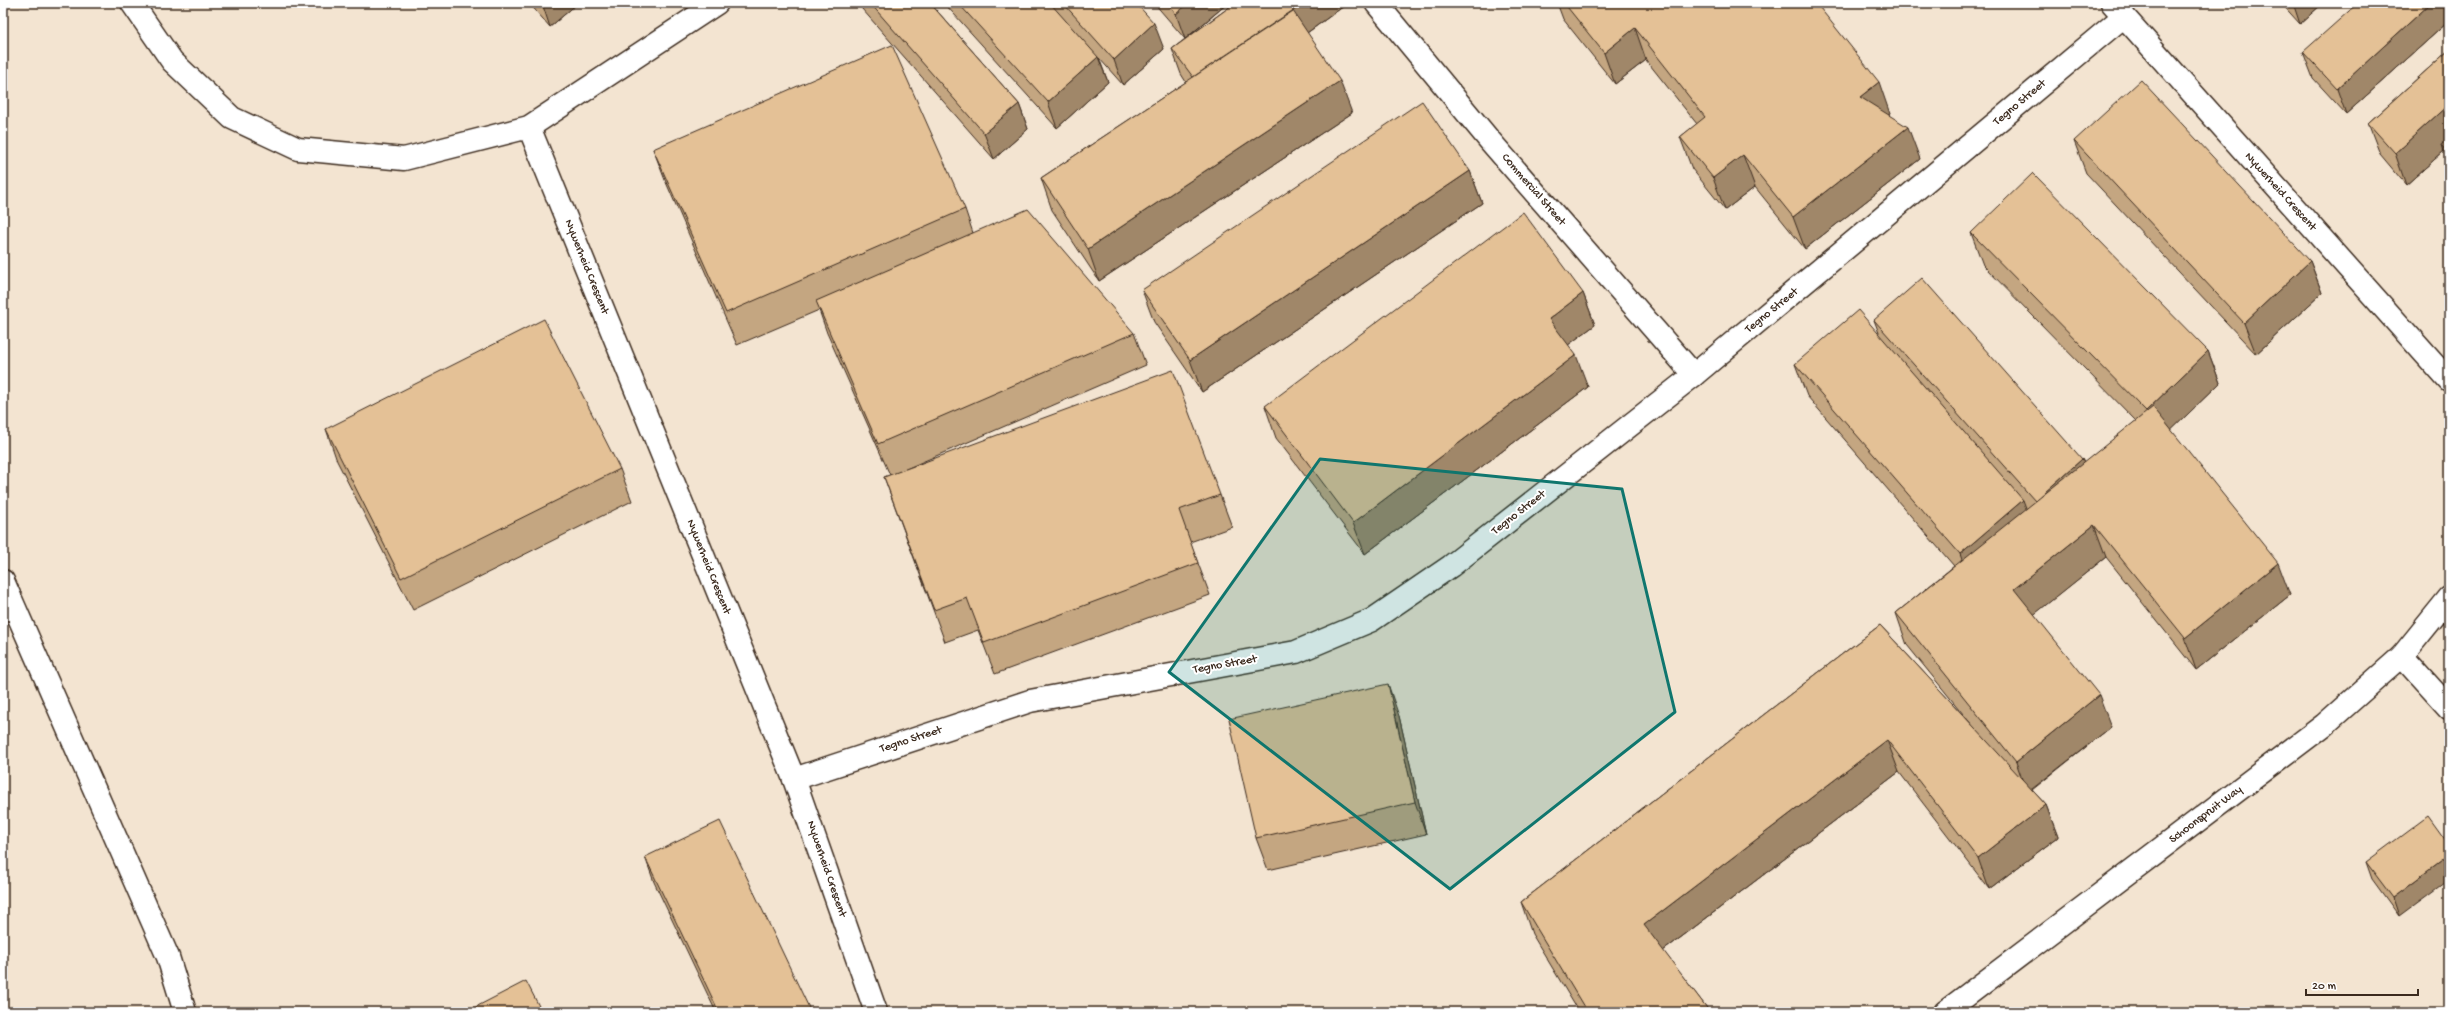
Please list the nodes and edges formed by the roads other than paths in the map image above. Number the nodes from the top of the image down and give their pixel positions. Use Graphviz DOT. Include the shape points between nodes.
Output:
graph roads {
  1 [pos="132,3"];
  2 [pos="717,3"];
  3 [pos="1376,3"];
  4 [pos="2118,10"];
  5 [pos="529,127"];
  6 [pos="1694,375"];
  7 [pos="2449,381"];
  8 [pos="3,581"];
  9 [pos="2449,598"];
  10 [pos="2402,656"];
  11 [pos="2449,708"];
  12 [pos="794,778"];
  13 [pos="185,1012"];
  14 [pos="876,1012"];
  15 [pos="1945,1012"];
  1 -- 5 [label="street" via="172,61 232,118 298,149 404,159"];
  2 -- 5 [label="street"];
  3 -- 6 [label="street, Commercial Street" via="1491,142"];
  4 -- 6 [label="street, Tegno Street"];
  4 -- 7 [label="street, Nywerheid Crescent"];
  5 -- 12 [label="street, Nywerheid Crescent"];
  6 -- 12 [label="street, Tegno Street" via="1451,566 1372,620 1296,652 1030,701"];
  8 -- 13 [label="street" via="168,957"];
  9 -- 10 [label="street, Schoonspruit Way"];
  10 -- 11 [label="street"];
  10 -- 15 [label="street, Schoonspruit Way" via="2324,725"];
  12 -- 14 [label="street, Nywerheid Crescent"];
}
